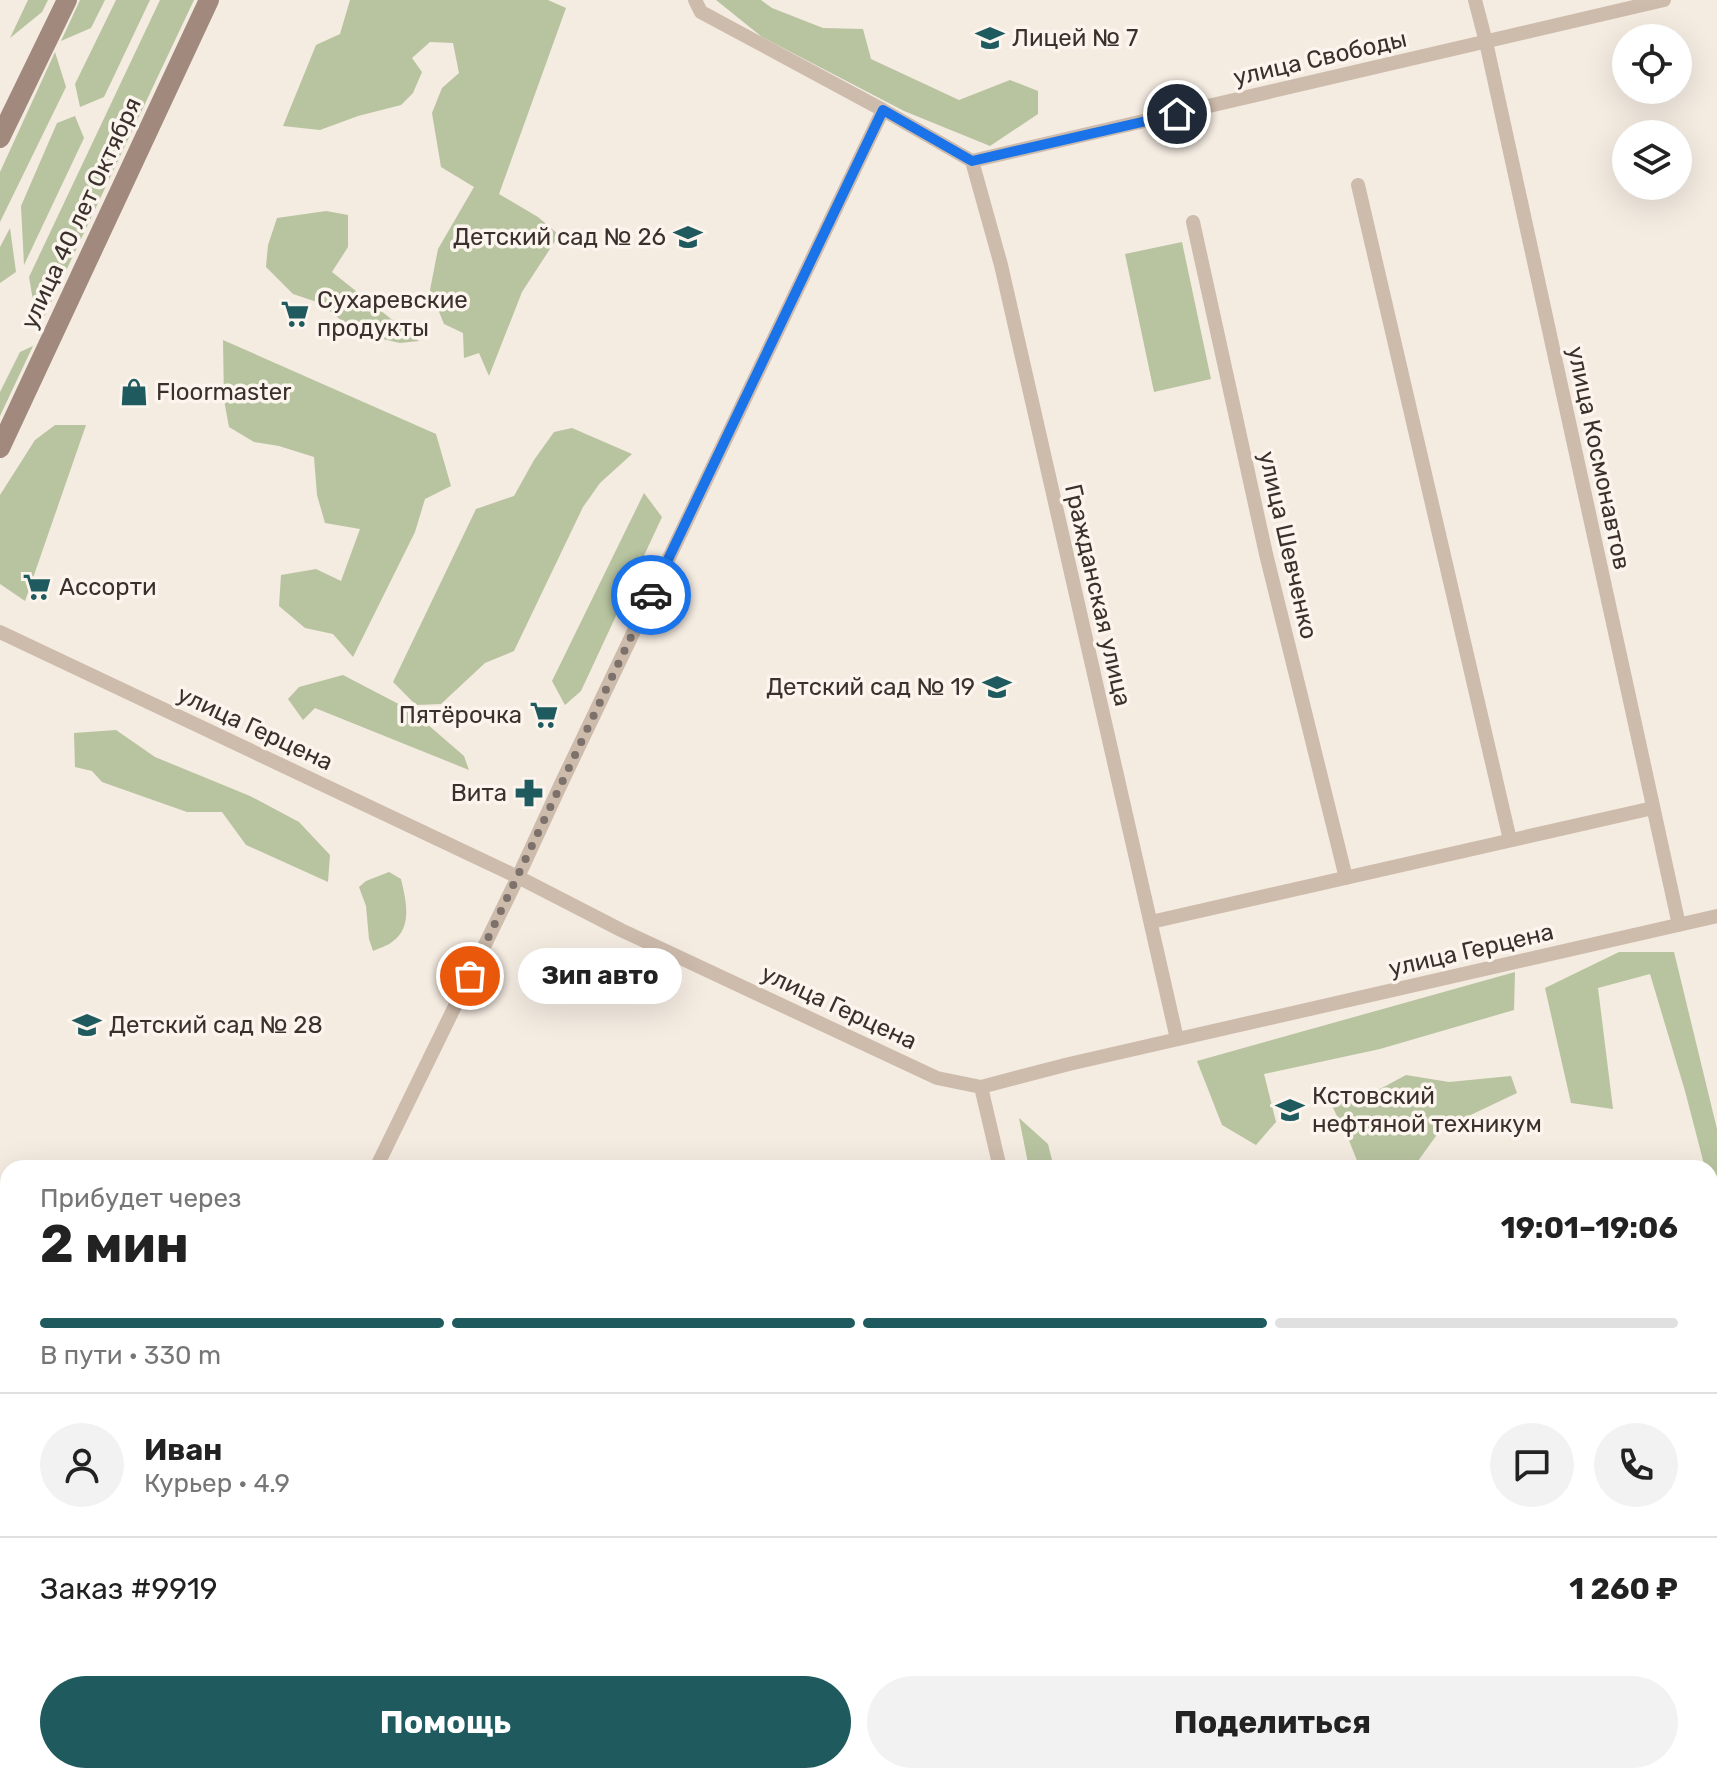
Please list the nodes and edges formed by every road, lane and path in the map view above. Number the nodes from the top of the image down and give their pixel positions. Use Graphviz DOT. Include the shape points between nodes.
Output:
graph roads {
  1 [pos="67,0"];
  2 [pos="209,0"];
  3 [pos="695,0"];
  4 [pos="1475,0"];
  5 [pos="1664,0"];
  6 [pos="1486,42"];
  7 [pos="883,110"];
  8 [pos="0,138"];
  9 [pos="972,161"];
  10 [pos="1358,185"];
  11 [pos="1193,222"];
  12 [pos="0,448"];
  13 [pos="0,632"];
  14 [pos="1653,808"];
  15 [pos="1510,840"];
  16 [pos="518,877"];
  17 [pos="1346,878"];
  18 [pos="1717,916"];
  19 [pos="1151,922"];
  20 [pos="1679,925"];
  21 [pos="1177,1039"];
  22 [pos="981,1087"];
  23 [pos="380,1160"];
  24 [pos="998,1160"];
  1 -- 8 [label="street"];
  2 -- 12 [label="street, улица 40 лет Октября"];
  3 -- 7 [label="street" via="701,12"];
  4 -- 6 [label="street, улица Космонавтов"];
  5 -- 6 [label="street, улица Свободы"];
  6 -- 9 [label="street, улица Свободы"];
  6 -- 14 [label="street, улица Космонавтов"];
  7 -- 9 [label="street"];
  7 -- 16 [label="street"];
  9 -- 19 [label="street, Гражданская улица" via="1001,265"];
  10 -- 15 [label="street"];
  11 -- 17 [label="street, улица Шевченко" via="1266,554"];
  13 -- 16 [label="street, улица Герцена"];
  14 -- 15 [label="street"];
  14 -- 20 [label="street, улица Космонавтов"];
  15 -- 17 [label="street"];
  16 -- 22 [label="street, улица Герцена" via="937,1078"];
  16 -- 23 [label="street"];
  17 -- 19 [label="street"];
  18 -- 20 [label="street, улица Герцена"];
  19 -- 21 [label="street, Гражданская улица"];
  20 -- 21 [label="street, улица Герцена"];
  21 -- 22 [label="street, улица Герцена"];
  22 -- 24 [label="street"];
}
